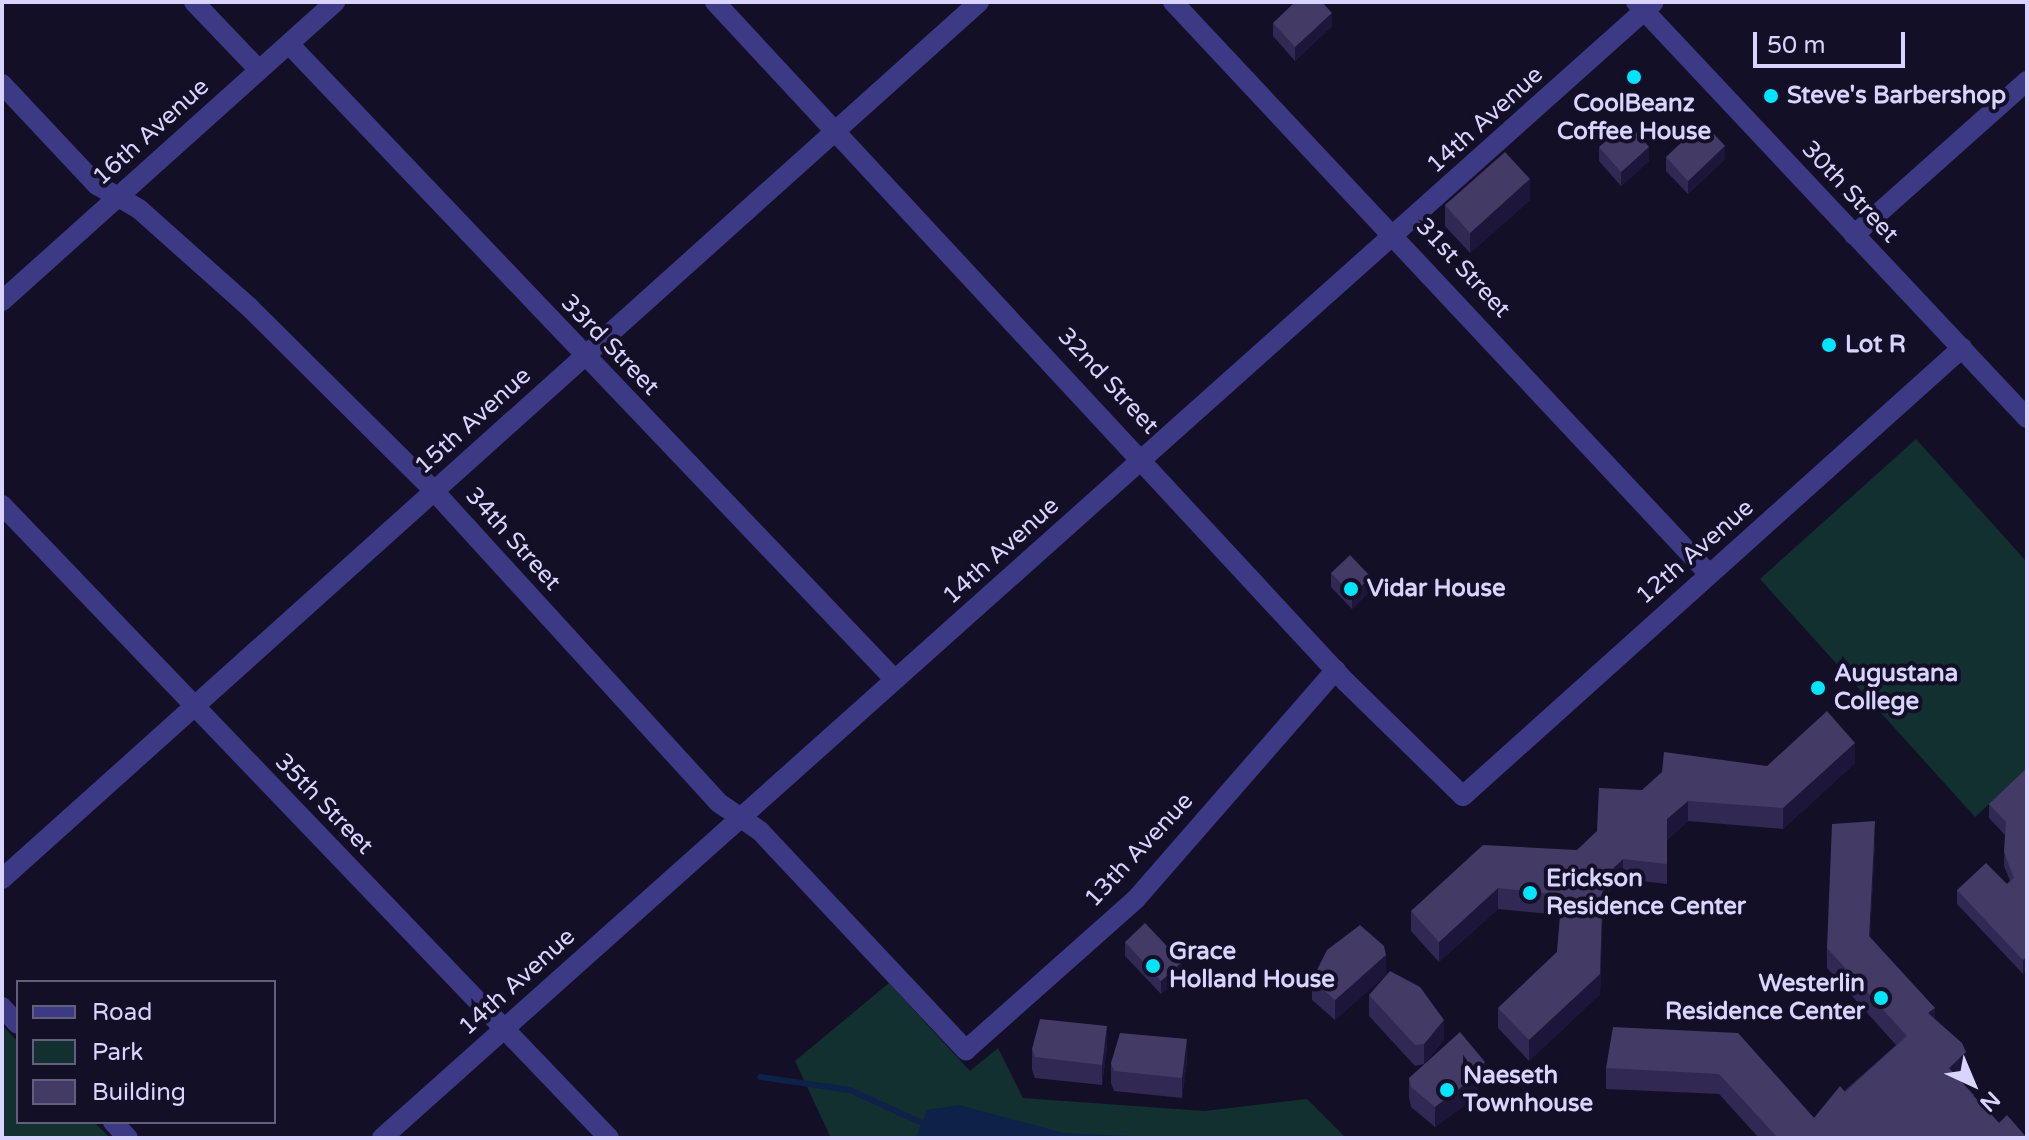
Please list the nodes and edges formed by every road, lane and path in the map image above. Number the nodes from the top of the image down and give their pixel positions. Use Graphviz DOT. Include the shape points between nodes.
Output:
graph roads {
  1 [pos="194,2"];
  2 [pos="335,2"];
  3 [pos="715,2"];
  4 [pos="979,2"];
  5 [pos="1173,2"];
  6 [pos="1645,5"];
  7 [pos="289,44"];
  8 [pos="259,70"];
  9 [pos="2027,81"];
  10 [pos="2,84"];
  11 [pos="835,130"];
  12 [pos="119,196"];
  13 [pos="1396,234"];
  14 [pos="1854,235"];
  15 [pos="2,301"];
  16 [pos="1962,348"];
  17 [pos="584,356"];
  18 [pos="2027,418"];
  19 [pos="1145,458"];
  20 [pos="434,491"];
  21 [pos="2,505"];
  22 [pos="1709,574"];
  23 [pos="1336,670"];
  24 [pos="895,680"];
  25 [pos="197,710"];
  26 [pos="1463,796"];
  27 [pos="740,816"];
  28 [pos="2,879"];
  29 [pos="2,1007"];
  30 [pos="16,1022"];
  31 [pos="504,1029"];
  32 [pos="966,1050"];
  33 [pos="382,1138"];
  34 [pos="609,1138"];
  1 -- 8 [label="street"];
  2 -- 7 [label="street, 16th Avenue"];
  3 -- 11 [label="street, 32nd Street"];
  4 -- 11 [label="street, 15th Avenue"];
  5 -- 13 [label="street, 31st Street"];
  6 -- 13 [label="street, 14th Avenue"];
  6 -- 14 [label="street, 30th Street"];
  7 -- 8 [label="street, 16th Avenue"];
  7 -- 17 [label="street, 33rd Street"];
  8 -- 12 [label="street, 16th Avenue"];
  9 -- 14 [label="street"];
  10 -- 12 [label="street, 34th Street" via="97,185"];
  11 -- 17 [label="street, 15th Avenue"];
  11 -- 19 [label="street, 32nd Street"];
  12 -- 15 [label="street, 16th Avenue"];
  12 -- 20 [label="street, 34th Street" via="249,307"];
  13 -- 19 [label="street, 14th Avenue"];
  13 -- 22 [label="street, 31st Street"];
  14 -- 16 [label="street, 30th Street"];
  16 -- 18 [label="street, 30th Street"];
  16 -- 22 [label="street, 12th Avenue"];
  17 -- 20 [label="street, 15th Avenue"];
  17 -- 24 [label="street, 33rd Street"];
  19 -- 23 [label="street, 32nd Street"];
  19 -- 24 [label="street, 14th Avenue"];
  20 -- 25 [label="street, 15th Avenue"];
  20 -- 27 [label="street, 34th Street" via="719,803"];
  21 -- 25 [label="street, 35th Street"];
  22 -- 26 [label="street, 12th Avenue"];
  23 -- 26 [label="street, 32nd Street"];
  23 -- 32 [label="street, 13th Avenue" via="1136,899"];
  24 -- 27 [label="street, 14th Avenue"];
  25 -- 28 [label="street, 15th Avenue"];
  25 -- 31 [label="street, 35th Street"];
  27 -- 31 [label="street, 14th Avenue"];
  27 -- 32 [label="street, 34th Street"];
  29 -- 30 [label="street"];
  31 -- 33 [label="street, 14th Avenue"];
  31 -- 34 [label="street, 35th Street"];
}
